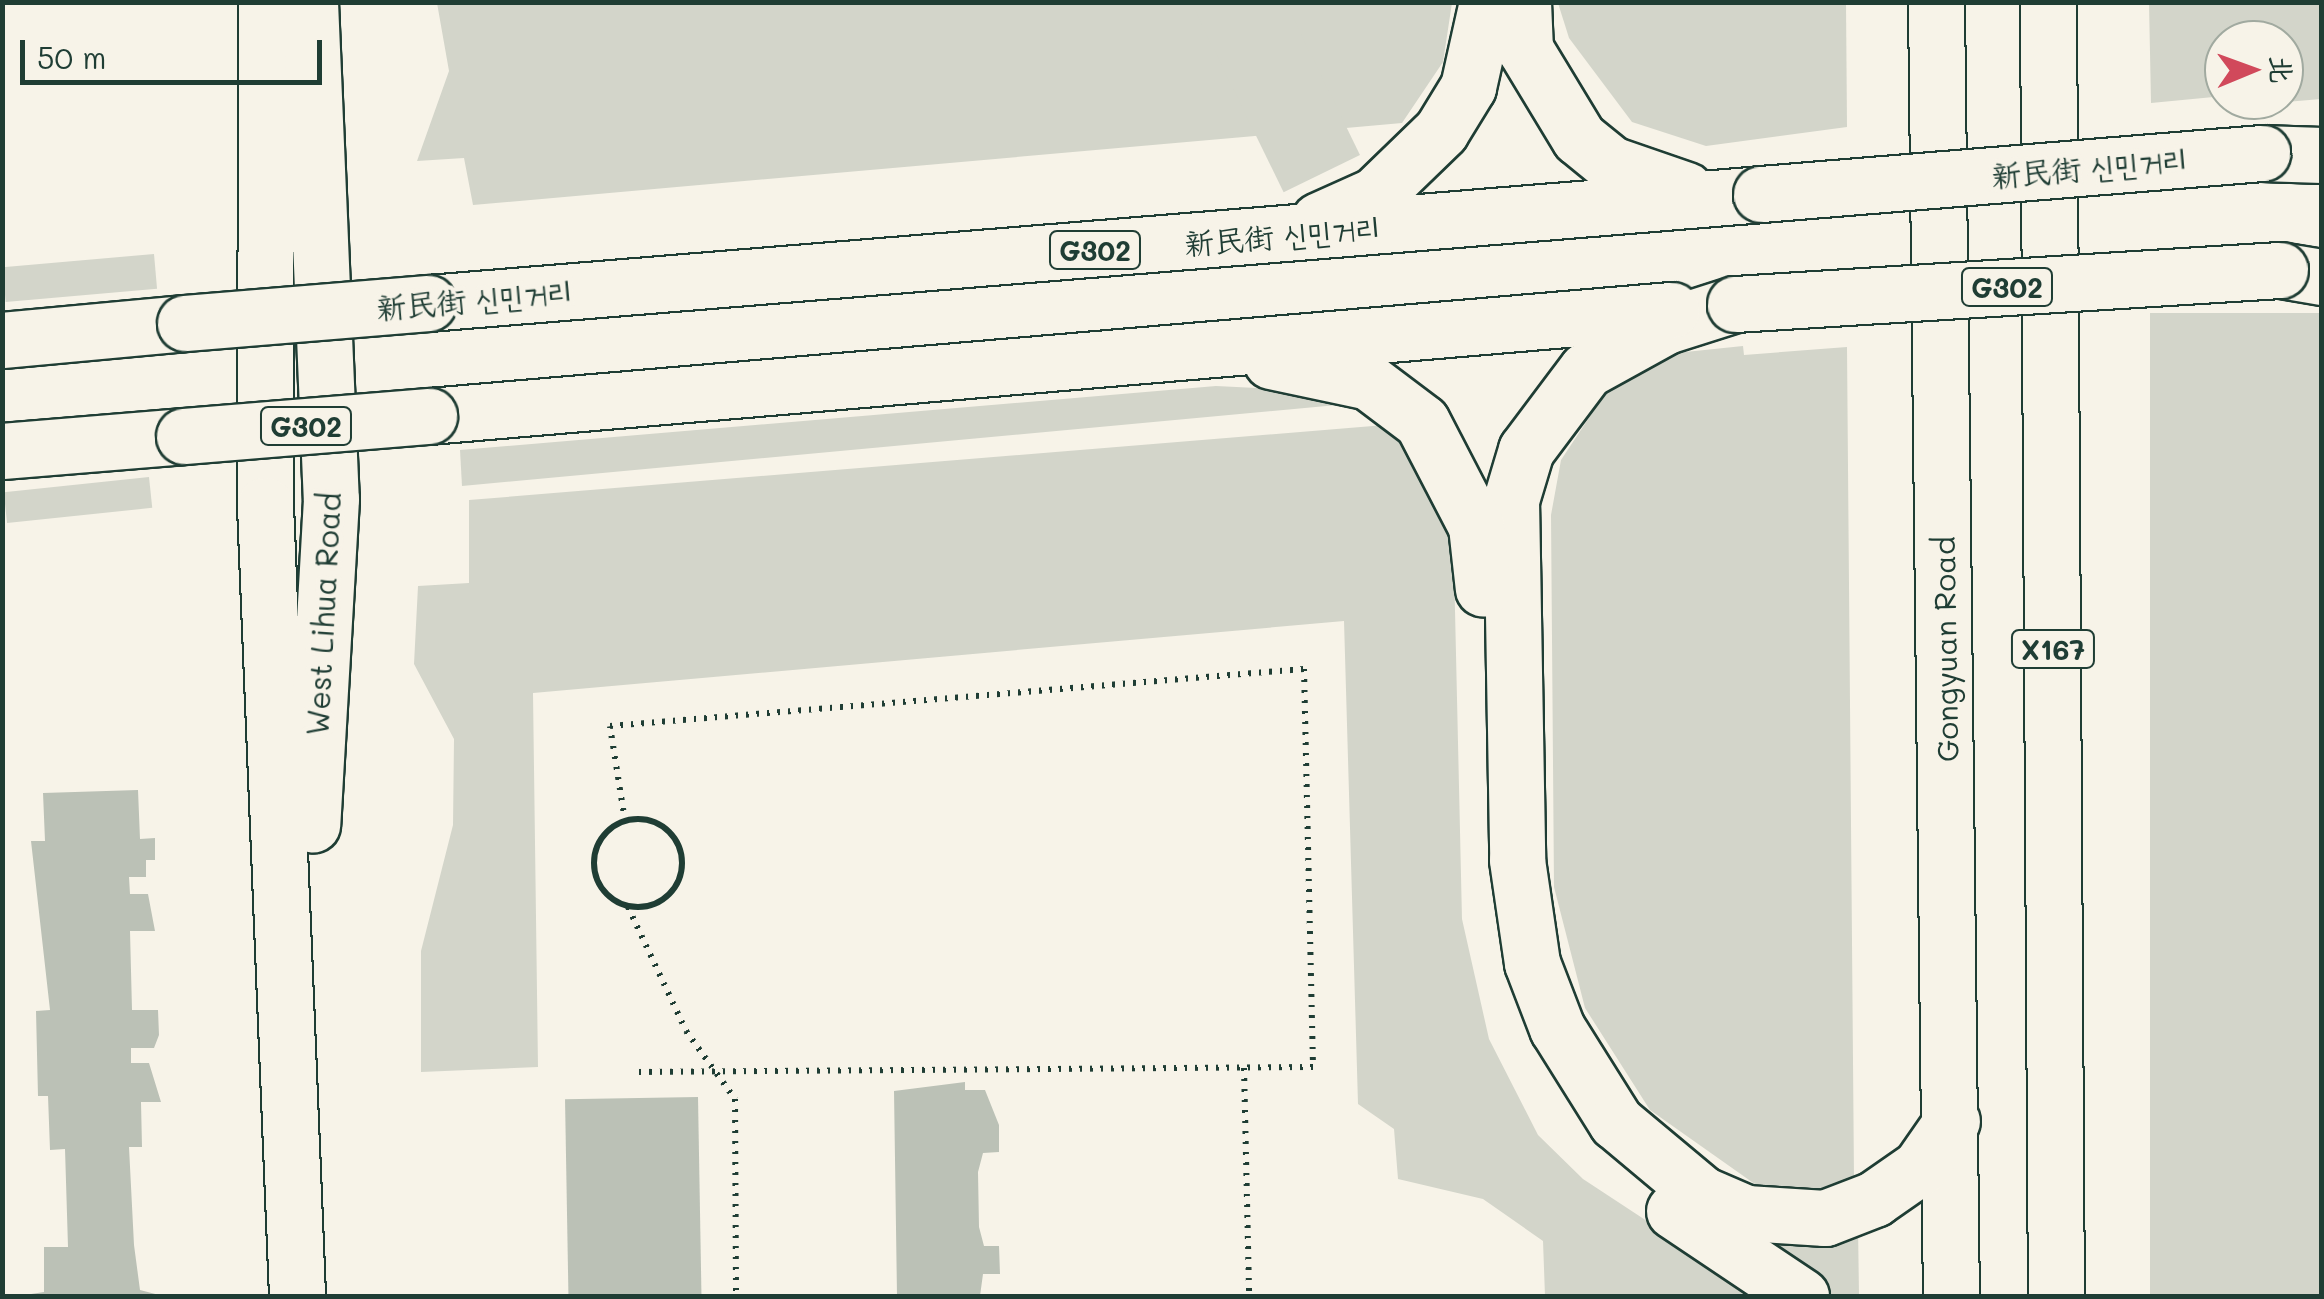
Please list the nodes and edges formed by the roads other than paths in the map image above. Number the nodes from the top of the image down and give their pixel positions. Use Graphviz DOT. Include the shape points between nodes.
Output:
graph roads {
  1 [pos="266,2"];
  2 [pos="310,2"];
  3 [pos="1488,2"];
  4 [pos="1523,2"];
  5 [pos="1936,2"];
  6 [pos="2048,2"];
  7 [pos="2322,155"];
  8 [pos="1743,195"];
  9 [pos="1284,235"];
  10 [pos="2308,271"];
  11 [pos="1734,304"];
  12 [pos="2,340"];
  13 [pos="1184,350"];
  14 [pos="2,451"];
  15 [pos="296,1106"];
  16 [pos="1952,1121"];
  17 [pos="298,1296"];
  18 [pos="1801,1296"];
  19 [pos="1951,1296"];
  20 [pos="2056,1296"];
  1 -- 15 [label="main road, West Lihua Road" via="265,505"];
  2 -- 15 [label="main road, West Lihua Road" via="331,499"];
  3 -- 9 [label="main road" via="1468,87 1441,131 1375,195"];
  4 -- 8 [label="main road" via="1524,49 1579,138 1654,184"];
  5 -- 16 [label="main road, Gongyuan Road"];
  6 -- 20 [label="main road, X167"];
  7 -- 8 [label="main road, 新民街 신민거리 / G302, bridge" via="2262,153"];
  8 -- 9 [label="main road, 新民街 신민거리 / G302"];
  9 -- 12 [label="main road, 新民街 신민거리 / G302, bridge"];
  10 -- 11 [label="main road, G302, bridge"];
  11 -- 13 [label="main road, G302"];
  11 -- 16 [label="main road" via="1666,326 1586,370 1526,450 1516,483 1517,860 1532,963 1557,1028 1616,1122 1702,1194 1746,1213 1825,1218 1874,1199 1920,1167"];
  13 -- 14 [label="main road, G302, bridge"];
  13 -- 18 [label="main road" via="1369,382 1406,406 1443,449 1482,558 1488,900 1517,1025 1564,1106 1621,1166"];
  15 -- 17 [label="main road, West Lihua Road"];
  16 -- 19 [label="main road, Gongyuan Road"];
}
